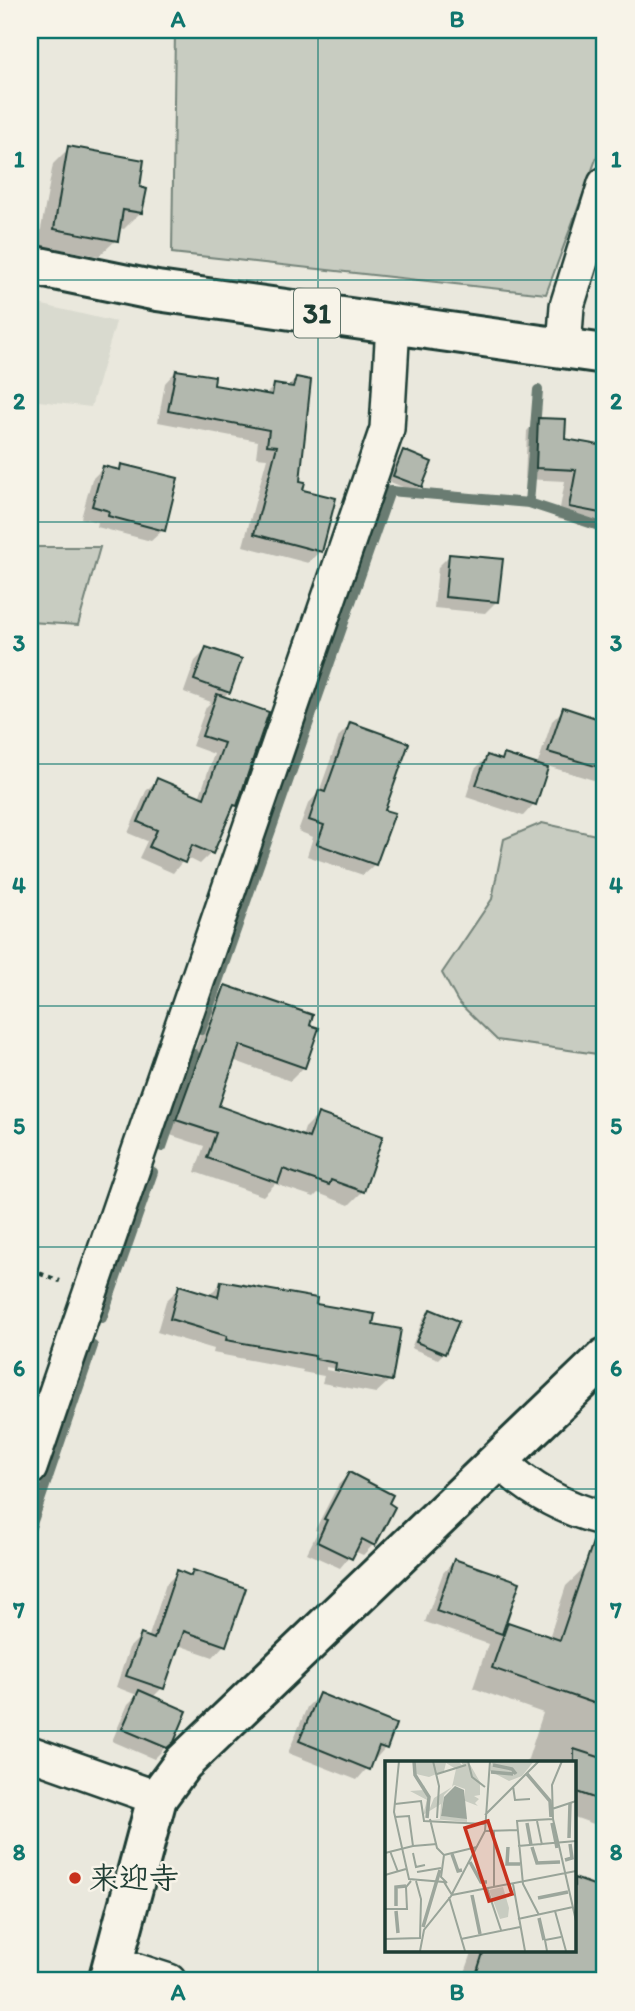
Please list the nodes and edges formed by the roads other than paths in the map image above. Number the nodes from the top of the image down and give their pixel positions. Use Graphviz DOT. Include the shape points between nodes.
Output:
graph roads {
  1 [pos="605,184"];
  2 [pos="30,265"];
  3 [pos="393,324"];
  4 [pos="564,348"];
  5 [pos="605,354"];
  6 [pos="605,1358"];
  7 [pos="499,1460"];
  8 [pos="30,1468"];
  9 [pos="605,1519"];
  10 [pos="30,1753"];
  11 [pos="157,1798"];
  12 [pos="111,1972"];
  13 [pos="169,1981"];
  1 -- 4 [label="street" via="567,306"];
  2 -- 3 [label="street, 31" via="157,291"];
  3 -- 4 [label="street, 31"];
  3 -- 8 [label="street" via="387,429"];
  4 -- 5 [label="street, 31"];
  6 -- 7 [label="street"];
  7 -- 9 [label="street" via="520,1481 578,1512"];
  7 -- 11 [label="street" via="183,1763"];
  10 -- 11 [label="street"];
  11 -- 12 [label="street"];
  12 -- 13 [label="street"];
}
